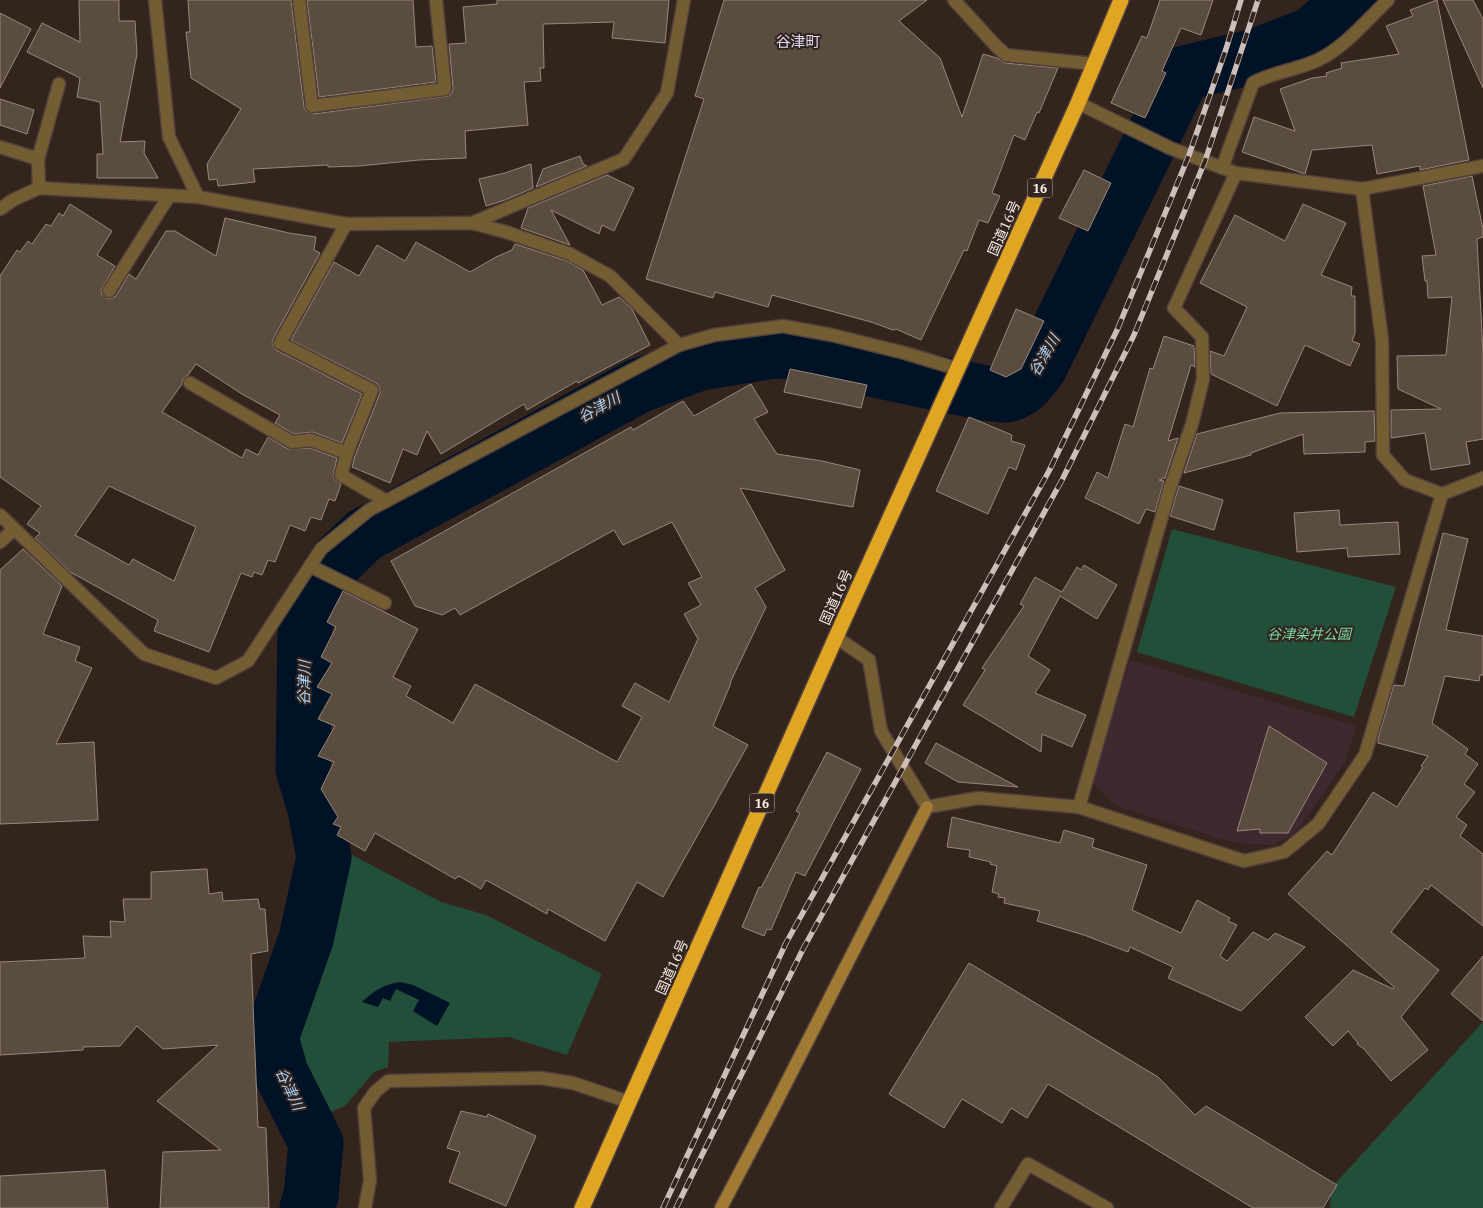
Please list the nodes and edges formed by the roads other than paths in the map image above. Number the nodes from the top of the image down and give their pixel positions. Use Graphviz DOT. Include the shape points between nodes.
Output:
graph roads {
  1 [pos="155,0"];
  2 [pos="299,0"];
  3 [pos="436,0"];
  4 [pos="684,0"];
  5 [pos="954,0"];
  6 [pos="1121,0"];
  7 [pos="1388,0"];
  8 [pos="1095,64"];
  9 [pos="59,84"];
  10 [pos="1078,103"];
  11 [pos="0,147"];
  12 [pos="38,159"];
  13 [pos="1483,166"];
  14 [pos="1222,168"];
  15 [pos="1236,173"];
  16 [pos="39,188"];
  17 [pos="1362,189"];
  18 [pos="169,196"];
  19 [pos="198,197"];
  20 [pos="0,209"];
  21 [pos="472,223"];
  22 [pos="346,224"];
  23 [pos="110,291"];
  24 [pos="679,345"];
  25 [pos="957,371"];
  26 [pos="190,383"];
  27 [pos="347,453"];
  28 [pos="1483,478"];
  29 [pos="1442,494"];
  30 [pos="386,501"];
  31 [pos="0,515"];
  32 [pos="14,529"];
  33 [pos="0,542"];
  34 [pos="310,566"];
  35 [pos="386,603"];
  36 [pos="836,637"];
  37 [pos="927,807"];
  38 [pos="1079,807"];
  39 [pos="629,1102"];
  40 [pos="365,1208"];
  41 [pos="582,1208"];
  42 [pos="721,1208"];
  43 [pos="1001,1208"];
  44 [pos="1107,1208"];
  1 -- 19 [label="street" via="169,136"];
  2 -- 3 [label="street" via="312,106 445,89"];
  4 -- 21 [label="street" via="667,93 624,159"];
  5 -- 8 [label="street" via="1006,55"];
  6 -- 8 [label="highway, 国道16号 / 16"];
  7 -- 14 [label="street" via="1337,49 1318,60 1253,83"];
  8 -- 10 [label="highway, 国道16号 / 16"];
  9 -- 12 [label="street"];
  10 -- 14 [label="street" via="1170,148"];
  10 -- 25 [label="highway, 国道16号 / 16"];
  11 -- 12 [label="street"];
  12 -- 16 [label="street"];
  13 -- 17 [label="street"];
  14 -- 15 [label="street"];
  15 -- 17 [label="street"];
  15 -- 38 [label="street" via="1174,308 1202,337 1202,379 1192,424 1170,488"];
  16 -- 18 [label="street"];
  16 -- 20 [label="street"];
  17 -- 29 [label="street" via="1382,340 1383,455 1405,480"];
  18 -- 19 [label="street"];
  18 -- 23 [label="street"];
  19 -- 22 [label="street"];
  21 -- 22 [label="street"];
  21 -- 24 [label="street" via="570,254 610,276"];
  22 -- 27 [label="street" via="280,343 372,390"];
  24 -- 25 [label="street" via="714,335 783,326 832,334 905,353"];
  24 -- 30 [label="street"];
  25 -- 36 [label="highway, 国道16号 / 16"];
  26 -- 27 [label="street" via="292,442 311,440"];
  27 -- 30 [label="street" via="341,475"];
  28 -- 29 [label="street"];
  29 -- 38 [label="street" via="1365,755 1318,824 1284,852 1244,861"];
  30 -- 34 [label="street" via="369,510 321,549"];
  31 -- 32 [label="street"];
  32 -- 33 [label="street"];
  32 -- 34 [label="street" via="144,654 216,678 248,661"];
  34 -- 35 [label="street"];
  36 -- 37 [label="street" via="869,660 881,731"];
  36 -- 39 [label="highway, 国道16号 / 16"];
  37 -- 38 [label="street" via="978,798"];
  37 -- 42 [label="street"];
  39 -- 40 [label="street" via="573,1082 540,1078 388,1081 364,1108 370,1180"];
  39 -- 41 [label="highway, 国道16号 / 16"];
  43 -- 44 [label="street" via="1028,1164"];
}
